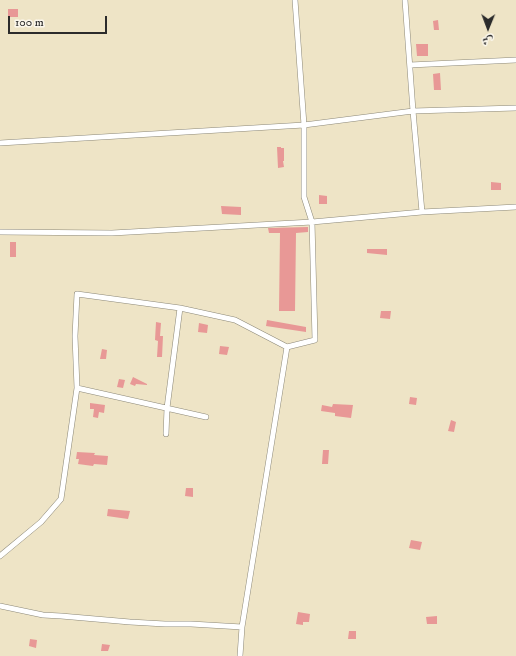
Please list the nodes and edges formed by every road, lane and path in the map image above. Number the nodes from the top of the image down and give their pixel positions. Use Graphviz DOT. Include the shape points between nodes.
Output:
graph roads {
  1 [pos="295,0"];
  2 [pos="405,0"];
  3 [pos="516,60"];
  4 [pos="410,65"];
  5 [pos="516,108"];
  6 [pos="413,111"];
  7 [pos="304,125"];
  8 [pos="0,142"];
  9 [pos="516,207"];
  10 [pos="422,212"];
  11 [pos="312,222"];
  12 [pos="0,232"];
  13 [pos="180,308"];
  14 [pos="287,347"];
  15 [pos="77,388"];
  16 [pos="167,408"];
  17 [pos="206,417"];
  18 [pos="166,434"];
  19 [pos="0,556"];
  20 [pos="0,606"];
  21 [pos="242,627"];
  22 [pos="240,656"];
  1 -- 7 [label="street"];
  2 -- 4 [label="street"];
  3 -- 4 [label="street"];
  4 -- 6 [label="street"];
  5 -- 6 [label="street"];
  6 -- 7 [label="street"];
  6 -- 10 [label="street"];
  7 -- 8 [label="street"];
  7 -- 11 [label="street" via="304,197"];
  9 -- 10 [label="street"];
  10 -- 11 [label="street"];
  11 -- 12 [label="street" via="112,233"];
  11 -- 14 [label="street" via="315,340"];
  13 -- 14 [label="street" via="235,320"];
  13 -- 15 [label="street" via="77,294"];
  13 -- 16 [label="street"];
  14 -- 21 [label="street"];
  15 -- 16 [label="street"];
  15 -- 19 [label="street" via="60,499 41,522"];
  16 -- 17 [label="street"];
  16 -- 18 [label="street"];
  20 -- 21 [label="street" via="43,615 137,623"];
  21 -- 22 [label="street"];
}
